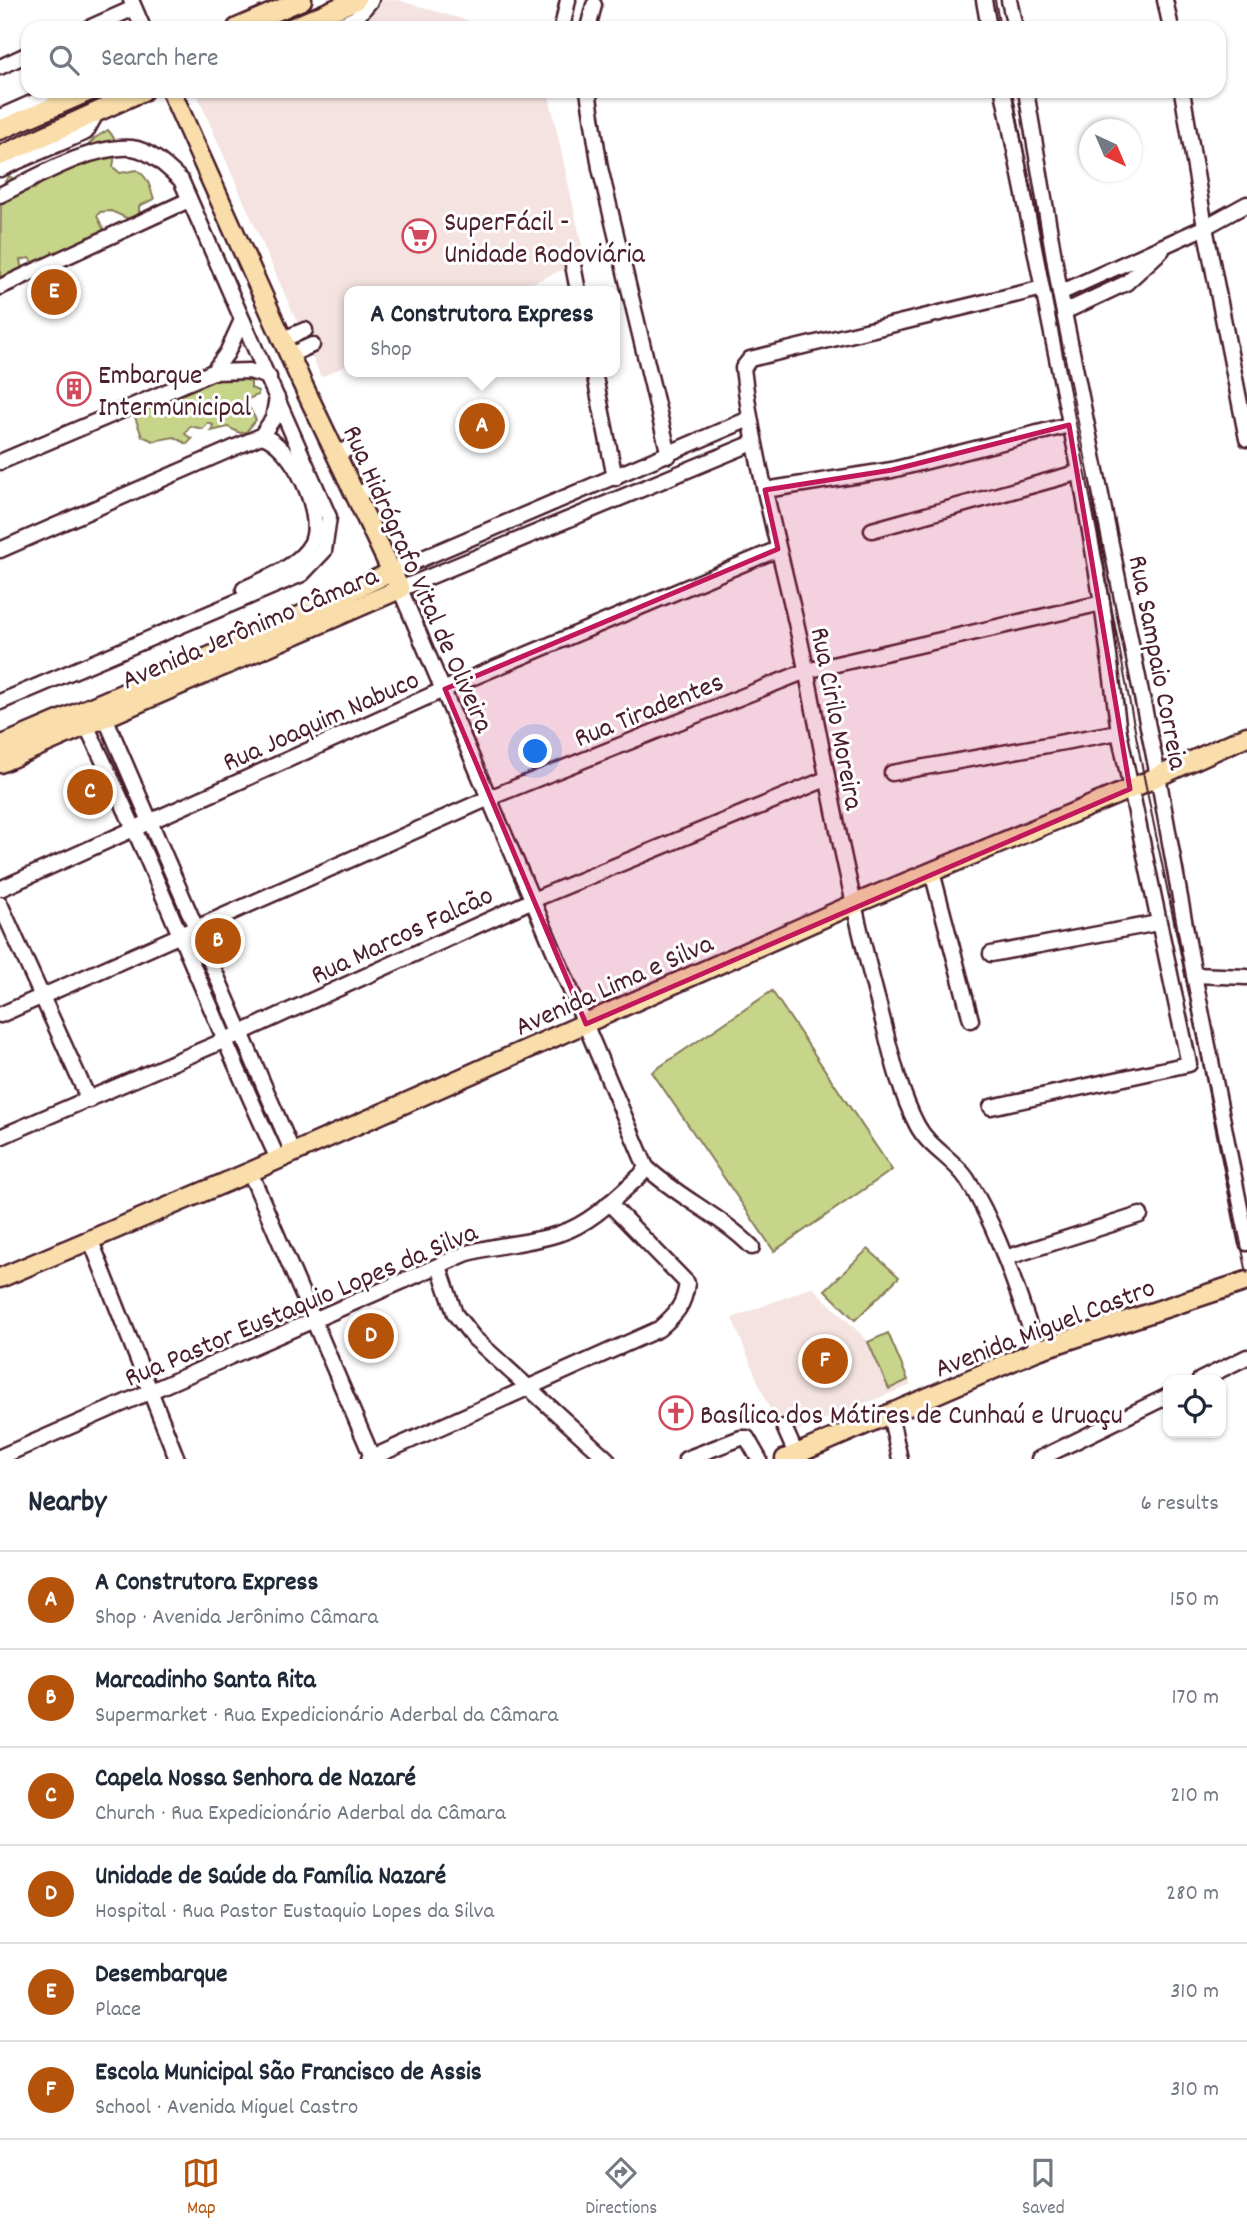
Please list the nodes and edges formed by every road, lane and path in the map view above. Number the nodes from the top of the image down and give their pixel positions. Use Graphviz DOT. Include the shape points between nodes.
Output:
graph roads {
  1 [pos="302,0"];
  2 [pos="356,0"];
  3 [pos="371,0"];
  4 [pos="568,0"];
  5 [pos="984,0"];
  6 [pos="1009,0"];
  7 [pos="1165,0"];
  8 [pos="133,4"];
  9 [pos="594,5"];
  10 [pos="102,21"];
  11 [pos="140,21"];
  12 [pos="253,21"];
  13 [pos="308,21"];
  14 [pos="349,21"];
  15 [pos="564,21"];
  16 [pos="590,21"];
  17 [pos="988,21"];
  18 [pos="1014,21"];
  19 [pos="1170,21"];
  20 [pos="21,57"];
  21 [pos="0,67"];
  22 [pos="43,98"];
  23 [pos="69,98"];
  24 [pos="128,98"];
  25 [pos="174,98"];
  26 [pos="589,98"];
  27 [pos="1004,98"];
  28 [pos="1027,98"];
  29 [pos="1183,98"];
  30 [pos="97,112"];
  31 [pos="0,117"];
  32 [pos="0,130"];
  33 [pos="0,156"];
  34 [pos="0,169"];
  35 [pos="0,195"];
  36 [pos="189,200"];
  37 [pos="1247,204"];
  38 [pos="1205,227"];
  39 [pos="1167,244"];
  40 [pos="573,265"];
  41 [pos="577,286"];
  42 [pos="0,287"];
  43 [pos="1043,288"];
  44 [pos="1060,293"];
  45 [pos="1064,313"];
  46 [pos="242,320"];
  47 [pos="308,337"];
  48 [pos="286,347"];
  49 [pos="213,372"];
  50 [pos="269,377"];
  51 [pos="595,377"];
  52 [pos="277,398"];
  53 [pos="749,419"];
  54 [pos="1069,425"];
  55 [pos="261,436"];
  56 [pos="1247,439"];
  57 [pos="753,443"];
  58 [pos="669,455"];
  59 [pos="0,462"];
  60 [pos="1080,472"];
  61 [pos="615,478"];
  62 [pos="765,490"];
  63 [pos="872,530"];
  64 [pos="0,536"];
  65 [pos="32,537"];
  66 [pos="778,549"];
  67 [pos="0,550"];
  68 [pos="393,571"];
  69 [pos="401,589"];
  70 [pos="1102,603"];
  71 [pos="806,671"];
  72 [pos="68,672"];
  73 [pos="445,689"];
  74 [pos="0,702"];
  75 [pos="105,717"];
  76 [pos="86,725"];
  77 [pos="1119,732"];
  78 [pos="1247,736"];
  79 [pos="0,746"];
  80 [pos="0,763"];
  81 [pos="892,773"];
  82 [pos="1158,776"];
  83 [pos="826,779"];
  84 [pos="1130,789"];
  85 [pos="489,798"];
  86 [pos="143,825"];
  87 [pos="932,872"];
  88 [pos="0,890"];
  89 [pos="535,899"];
  90 [pos="0,904"];
  91 [pos="852,905"];
  92 [pos="1158,923"];
  93 [pos="196,926"];
  94 [pos="178,934"];
  95 [pos="991,954"];
  96 [pos="1194,975"];
  97 [pos="1247,978"];
  98 [pos="42,997"];
  99 [pos="0,1015"];
  100 [pos="971,1020"];
  101 [pos="586,1024"];
  102 [pos="242,1032"];
  103 [pos="223,1041"];
  104 [pos="89,1100"];
  105 [pos="991,1107"];
  106 [pos="0,1137"];
  107 [pos="286,1156"];
  108 [pos="646,1167"];
  109 [pos="250,1172"];
  110 [pos="609,1203"];
  111 [pos="1140,1215"];
  112 [pos="91,1241"];
  113 [pos="1247,1243"];
  114 [pos="752,1247"];
  115 [pos="1005,1258"];
  116 [pos="439,1266"];
  117 [pos="0,1278"];
  118 [pos="1247,1281"];
  119 [pos="314,1321"];
  120 [pos="1038,1350"];
  121 [pos="1247,1357"];
  122 [pos="1210,1375"];
  123 [pos="528,1388"];
  124 [pos="149,1394"];
  125 [pos="1163,1398"];
  126 [pos="890,1414"];
  127 [pos="785,1427"];
  128 [pos="0,1457"];
  129 [pos="790,1457"];
  130 [pos="372,1458"];
  131 [pos="177,1459"];
  132 [pos="607,1459"];
  133 [pos="686,1459"];
  134 [pos="760,1459"];
  135 [pos="900,1459"];
  136 [pos="1039,1459"];
  1 -- 12 [label="main road"];
  2 -- 13 [label="main road"];
  3 -- 14 [label="street"];
  4 -- 15 [label="street"];
  5 -- 17 [label="street"];
  6 -- 18 [label="street"];
  7 -- 19 [label="street"];
  8 -- 10 [label="street"];
  8 -- 11 [label="street"];
  9 -- 16 [label="street"];
  20 -- 21 [label="street"];
  22 -- 31 [label="street"];
  23 -- 32 [label="main road"];
  24 -- 30 [label="main road"];
  25 -- 48 [label="main road, Rua Hidrógrafo Vital de Oliveira"];
  26 -- 58 [label="street" via="600,168"];
  27 -- 43 [label="street, Rua Sampaio Correia"];
  28 -- 44 [label="street, Rua Sampaio Correia"];
  29 -- 38 [label="street"];
  30 -- 33 [label="main road"];
  30 -- 34 [label="street" via="86,132"];
  35 -- 36 [label="street" via="100,152 133,148 181,180"];
  36 -- 42 [label="street"];
  36 -- 46 [label="street"];
  37 -- 38 [label="street"];
  38 -- 39 [label="street"];
  38 -- 56 [label="street"];
  39 -- 44 [label="street"];
  39 -- 45 [label="street" via="1126,283"];
  40 -- 41 [label="street"];
  43 -- 53 [label="street, Rua Cirilo Moreira" via="748,360 743,368"];
  43 -- 54 [label="street, Rua Sampaio Correia"];
  44 -- 45 [label="street, Rua Sampaio Correia"];
  45 -- 82 [label="street, Rua Sampaio Correia"];
  46 -- 49 [label="street" via="228,353"];
  46 -- 50 [label="street"];
  47 -- 48 [label="street"];
  48 -- 68 [label="main road, Rua Hidrógrafo Vital de Oliveira" via="344,451"];
  49 -- 50 [label="street" via="249,371"];
  49 -- 59 [label="street"];
  50 -- 52 [label="street"];
  51 -- 61 [label="street"];
  52 -- 55 [label="street" via="273,419"];
  52 -- 72 [label="street" via="328,517 328,536 318,561 302,574"];
  53 -- 57 [label="street, Rua Cirilo Moreira"];
  53 -- 58 [label="street, Avenida Jerônimo Câmara"];
  54 -- 60 [label="street, Rua Sampaio Correia"];
  54 -- 62 [label="street" via="892,470"];
  55 -- 65 [label="street"];
  55 -- 72 [label="street" via="285,449 315,511 315,530 302,556 252,585"];
  57 -- 62 [label="street, Rua Cirilo Moreira"];
  57 -- 69 [label="street, Avenida Jerônimo Câmara"];
  58 -- 61 [label="street, Avenida Jerônimo Câmara"];
  60 -- 63 [label="street"];
  60 -- 70 [label="street, Rua Sampaio Correia"];
  61 -- 68 [label="street, Avenida Jerônimo Câmara"];
  62 -- 66 [label="street, Rua Cirilo Moreira"];
  64 -- 65 [label="street"];
  65 -- 67 [label="street"];
  66 -- 71 [label="street, Rua Cirilo Moreira"];
  66 -- 73 [label="street, Rua Joaquim Nabuco"];
  68 -- 69 [label="main road, Rua Hidrógrafo Vital de Oliveira"];
  68 -- 79 [label="main road, Avenida Jerônimo Câmara" via="262,634"];
  69 -- 73 [label="street, Rua Hidrógrafo Vital de Oliveira"];
  69 -- 75 [label="main road, Avenida Jerônimo Câmara"];
  70 -- 71 [label="street, Rua Tiradentes"];
  70 -- 77 [label="street, Rua Sampaio Correia"];
  71 -- 83 [label="street, Rua Cirilo Moreira"];
  71 -- 85 [label="street, Rua Tiradentes"];
  72 -- 74 [label="street"];
  73 -- 85 [label="street, Rua Hidrógrafo Vital de Oliveira"];
  73 -- 86 [label="street, Rua Joaquim Nabuco"];
  75 -- 76 [label="main road, Avenida Jerônimo Câmara"];
  75 -- 86 [label="street"];
  76 -- 80 [label="main road, Avenida Jerônimo Câmara"];
  76 -- 86 [label="street"];
  77 -- 81 [label="street"];
  77 -- 84 [label="street, Rua Sampaio Correia"];
  78 -- 82 [label="main road, Avenida Lima e Silva"];
  82 -- 84 [label="main road, Avenida Lima e Silva"];
  82 -- 96 [label="street, Rua Sampaio Correia"];
  83 -- 89 [label="street, Rua Marcos Falcão"];
  83 -- 91 [label="street, Rua Cirilo Moreira"];
  84 -- 87 [label="main road, Avenida Lima e Silva"];
  84 -- 92 [label="street, Rua Sampaio Correia"];
  85 -- 89 [label="street, Rua Hidrógrafo Vital de Oliveira"];
  85 -- 93 [label="street, Rua Tiradentes"];
  86 -- 88 [label="street, Rua Joaquim Nabuco"];
  86 -- 93 [label="street"];
  86 -- 94 [label="street"];
  87 -- 91 [label="main road, Avenida Lima e Silva"];
  87 -- 100 [label="street"];
  89 -- 101 [label="street, Rua Hidrógrafo Vital de Oliveira"];
  89 -- 102 [label="street, Rua Marcos Falcão"];
  90 -- 98 [label="street"];
  91 -- 101 [label="main road, Avenida Lima e Silva"];
  91 -- 115 [label="street, Rua Cirilo Moreira" via="897,1073 917,1125 929,1143 965,1176"];
  92 -- 95 [label="street"];
  92 -- 105 [label="street, Rua Sampaio Correia" via="1189,1064"];
  93 -- 94 [label="street, Rua Tiradentes"];
  93 -- 102 [label="street"];
  94 -- 98 [label="street, Rua Tiradentes"];
  94 -- 103 [label="street"];
  96 -- 97 [label="street"];
  96 -- 113 [label="street, Rua Sampaio Correia"];
  98 -- 99 [label="street, Rua Tiradentes"];
  98 -- 104 [label="street"];
  101 -- 107 [label="main road, Avenida Lima e Silva"];
  101 -- 108 [label="street, Rua Hidrógrafo Vital de Oliveira"];
  102 -- 103 [label="street, Rua Marcos Falcão"];
  102 -- 107 [label="street"];
  103 -- 104 [label="street, Rua Marcos Falcão"];
  103 -- 107 [label="street"];
  104 -- 106 [label="street, Rua Marcos Falcão"];
  107 -- 109 [label="main road, Avenida Lima e Silva"];
  108 -- 110 [label="street, Rua Pastor Eustaquio Lopes da Silva"];
  108 -- 114 [label="street" via="663,1183 730,1225"];
  109 -- 112 [label="main road, Avenida Lima e Silva"];
  109 -- 119 [label="street"];
  110 -- 116 [label="street, Rua Pastor Eustaquio Lopes da Silva" via="561,1233 490,1246"];
  110 -- 123 [label="street" via="687,1283 685,1300 659,1329"];
  111 -- 115 [label="street"];
  112 -- 117 [label="main road, Avenida Lima e Silva"];
  112 -- 124 [label="street"];
  115 -- 120 [label="street, Rua Cirilo Moreira"];
  116 -- 119 [label="street, Rua Pastor Eustaquio Lopes da Silva"];
  116 -- 123 [label="street" via="464,1327"];
  118 -- 120 [label="main road, Avenida Miguel Castro"];
  119 -- 124 [label="street, Rua Pastor Eustaquio Lopes da Silva"];
  119 -- 130 [label="street"];
  120 -- 126 [label="main road, Avenida Miguel Castro"];
  121 -- 122 [label="street"];
  123 -- 130 [label="street"];
  123 -- 132 [label="street"];
  124 -- 128 [label="street, Rua Pastor Eustaquio Lopes da Silva"];
  124 -- 131 [label="street"];
  125 -- 136 [label="street"];
  126 -- 129 [label="main road, Avenida Miguel Castro"];
  126 -- 135 [label="street"];
  127 -- 129 [label="street"];
  133 -- 134 [label="street" via="747,1438"];
}
